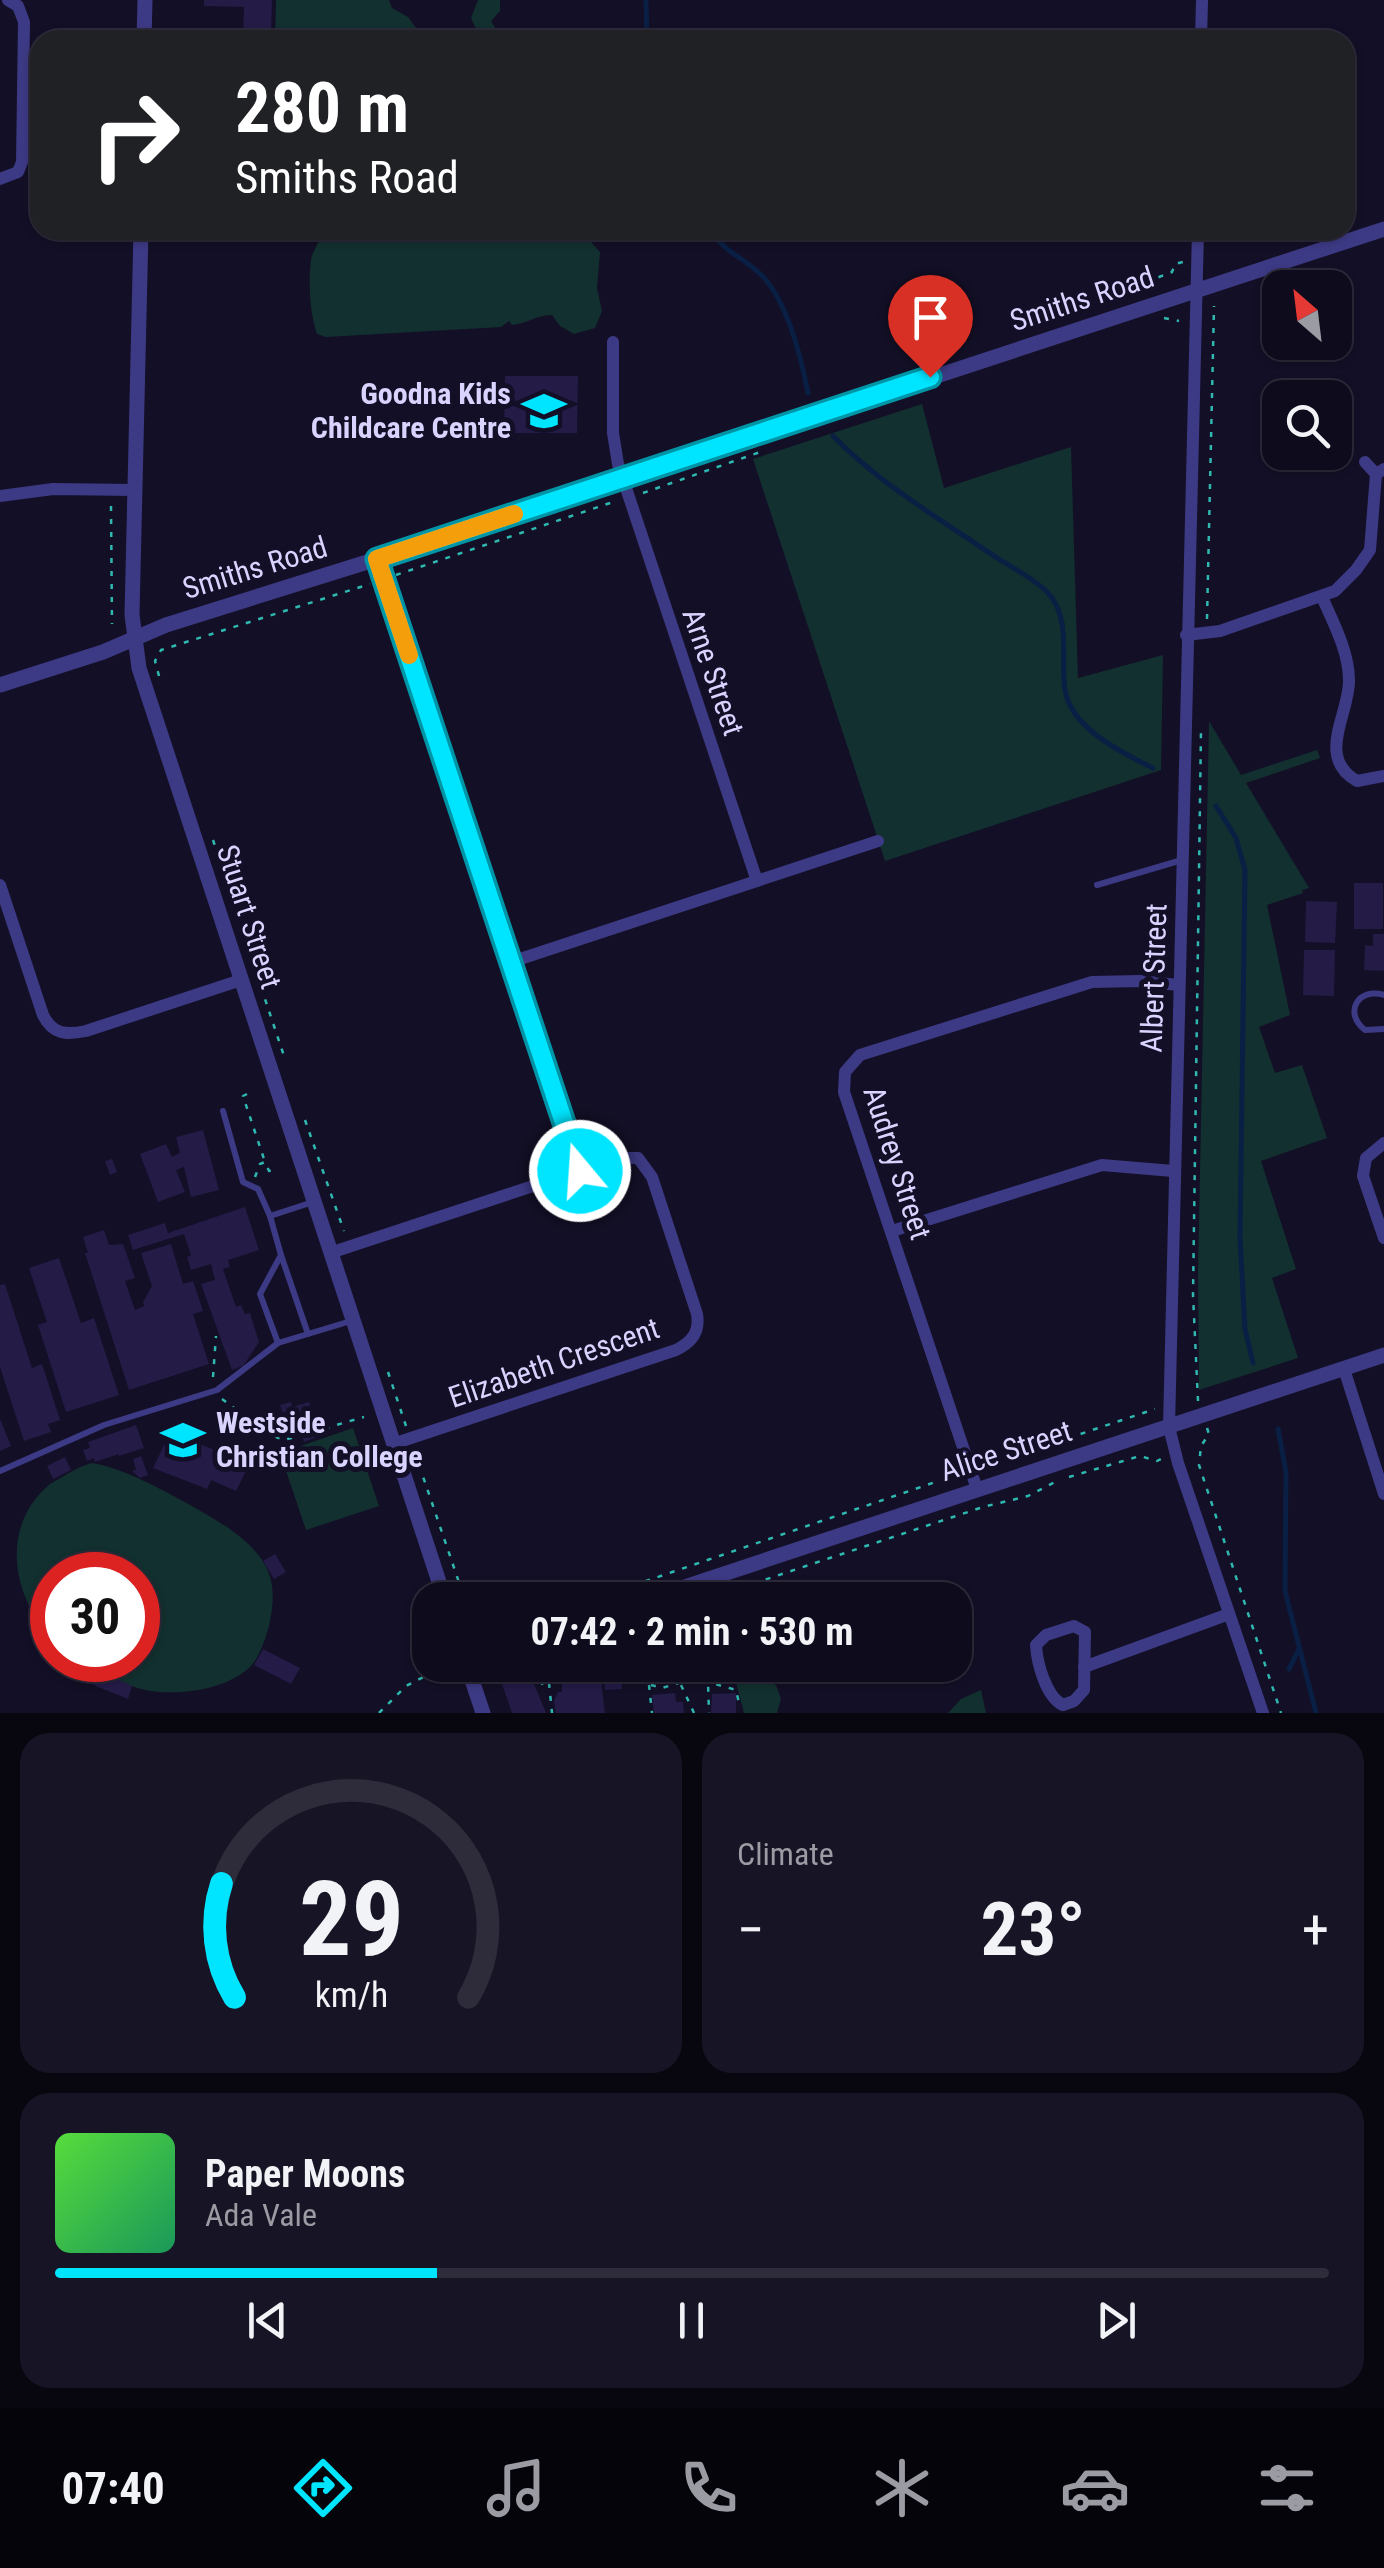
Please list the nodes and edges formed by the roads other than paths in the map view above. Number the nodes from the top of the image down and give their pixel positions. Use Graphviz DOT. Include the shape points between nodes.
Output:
graph roads {
  1 [pos="8,0"];
  2 [pos="145,0"];
  3 [pos="1202,0"];
  4 [pos="144,30"];
  5 [pos="1202,30"];
  6 [pos="0,179"];
  7 [pos="1384,228"];
  8 [pos="1355,238"];
  9 [pos="141,240"];
  10 [pos="1198,240"];
  11 [pos="1348,240"];
  12 [pos="1197,290"];
  13 [pos="613,342"];
  14 [pos="1365,462"];
  15 [pos="1380,472"];
  16 [pos="622,478"];
  17 [pos="135,490"];
  18 [pos="0,496"];
  19 [pos="1378,543"];
  20 [pos="377,559"];
  21 [pos="1322,597"];
  22 [pos="1186,635"];
  23 [pos="135,638"];
  24 [pos="0,686"];
  25 [pos="1384,776"];
  26 [pos="878,841"];
  27 [pos="1183,859"];
  28 [pos="757,881"];
  29 [pos="0,885"];
  30 [pos="1097,885"];
  31 [pos="511,962"];
  32 [pos="241,980"];
  33 [pos="1178,985"];
  34 [pos="1384,994"];
  35 [pos="1382,1030"];
  36 [pos="1384,1044"];
  37 [pos="223,1110"];
  38 [pos="1384,1143"];
  39 [pos="580,1171"];
  40 [pos="1173,1171"];
  41 [pos="313,1202"];
  42 [pos="270,1216"];
  43 [pos="892,1231"];
  44 [pos="1384,1238"];
  45 [pos="330,1253"];
  46 [pos="281,1255"];
  47 [pos="352,1320"];
  48 [pos="308,1334"];
  49 [pos="278,1344"];
  50 [pos="1384,1355"];
  51 [pos="1344,1368"];
  52 [pos="1169,1427"];
  53 [pos="394,1444"];
  54 [pos="0,1471"];
  55 [pos="977,1489"];
  56 [pos="1384,1494"];
  57 [pos="440,1582"];
  58 [pos="714,1582"];
  59 [pos="1230,1614"];
  60 [pos="1084,1667"];
  61 [pos="473,1682"];
  62 [pos="483,1713"];
  63 [pos="1264,1713"];
  1 -- 6 [label="street" via="24,22 22,162 18,172"];
  2 -- 4 [label="street"];
  3 -- 5 [label="street"];
  7 -- 8 [label="street, Smiths Road"];
  9 -- 17 [label="street, Stuart Street"];
  10 -- 12 [label="street, Albert Street"];
  11 -- 12 [label="street, Smiths Road"];
  12 -- 16 [label="street, Smiths Road"];
  12 -- 22 [label="street, Albert Street"];
  13 -- 16 [label="street, Arne Street" via="614,442"];
  14 -- 15 [label="street"];
  15 -- 19 [label="street"];
  16 -- 20 [label="street, Smiths Road"];
  16 -- 28 [label="street, Arne Street"];
  17 -- 18 [label="street"];
  17 -- 23 [label="street, Stuart Street"];
  19 -- 21 [label="street" via="1347,580"];
  20 -- 23 [label="street, Smiths Road"];
  20 -- 31 [label="street"];
  21 -- 22 [label="street"];
  21 -- 25 [label="street" via="1350,677 1335,734 1342,766 1358,781"];
  22 -- 27 [label="street, Albert Street"];
  23 -- 24 [label="street, Smiths Road"];
  23 -- 32 [label="street, Stuart Street" via="142,679"];
  26 -- 28 [label="street"];
  27 -- 30 [label="lane"];
  27 -- 33 [label="street, Albert Street"];
  28 -- 31 [label="street"];
  29 -- 32 [label="street" via="44,1016 56,1031 86,1031"];
  31 -- 39 [label="street"];
  32 -- 41 [label="street, Stuart Street"];
  33 -- 40 [label="street, Albert Street"];
  33 -- 43 [label="street, Audrey Street" via="1092,982 860,1055 844,1072 844,1092"];
  34 -- 35 [label="lane" via="1366,993 1354,1009 1361,1028"];
  35 -- 36 [label="lane"];
  37 -- 42 [label="lane" via="243,1182 258,1189"];
  38 -- 44 [label="street" via="1366,1158 1364,1176"];
  39 -- 45 [label="street, Elizabeth Crescent"];
  39 -- 53 [label="street, Elizabeth Crescent" via="632,1156 644,1162 698,1314 694,1337 676,1350"];
  40 -- 43 [label="street" via="1102,1166"];
  40 -- 52 [label="street, Albert Street"];
  41 -- 42 [label="lane"];
  41 -- 45 [label="street, Stuart Street"];
  42 -- 46 [label="lane"];
  43 -- 55 [label="street, Audrey Street"];
  45 -- 47 [label="street, Stuart Street"];
  46 -- 48 [label="lane"];
  46 -- 49 [label="lane" via="260,1294"];
  47 -- 48 [label="lane"];
  47 -- 53 [label="street, Stuart Street"];
  48 -- 49 [label="lane"];
  49 -- 54 [label="lane" via="217,1390 104,1425"];
  50 -- 51 [label="street, Alice Street"];
  51 -- 52 [label="street, Alice Street"];
  51 -- 56 [label="street"];
  52 -- 55 [label="street, Alice Street"];
  52 -- 59 [label="street, Albert Street"];
  53 -- 57 [label="street, Stuart Street"];
  55 -- 58 [label="street, Alice Street"];
  59 -- 60 [label="street"];
  59 -- 63 [label="street, Albert Street"];
  60 -- 60 [label="street" via="1084,1690 1074,1701 1054,1701 1036,1644 1046,1635 1081,1628"];
  61 -- 62 [label="street"];
}
